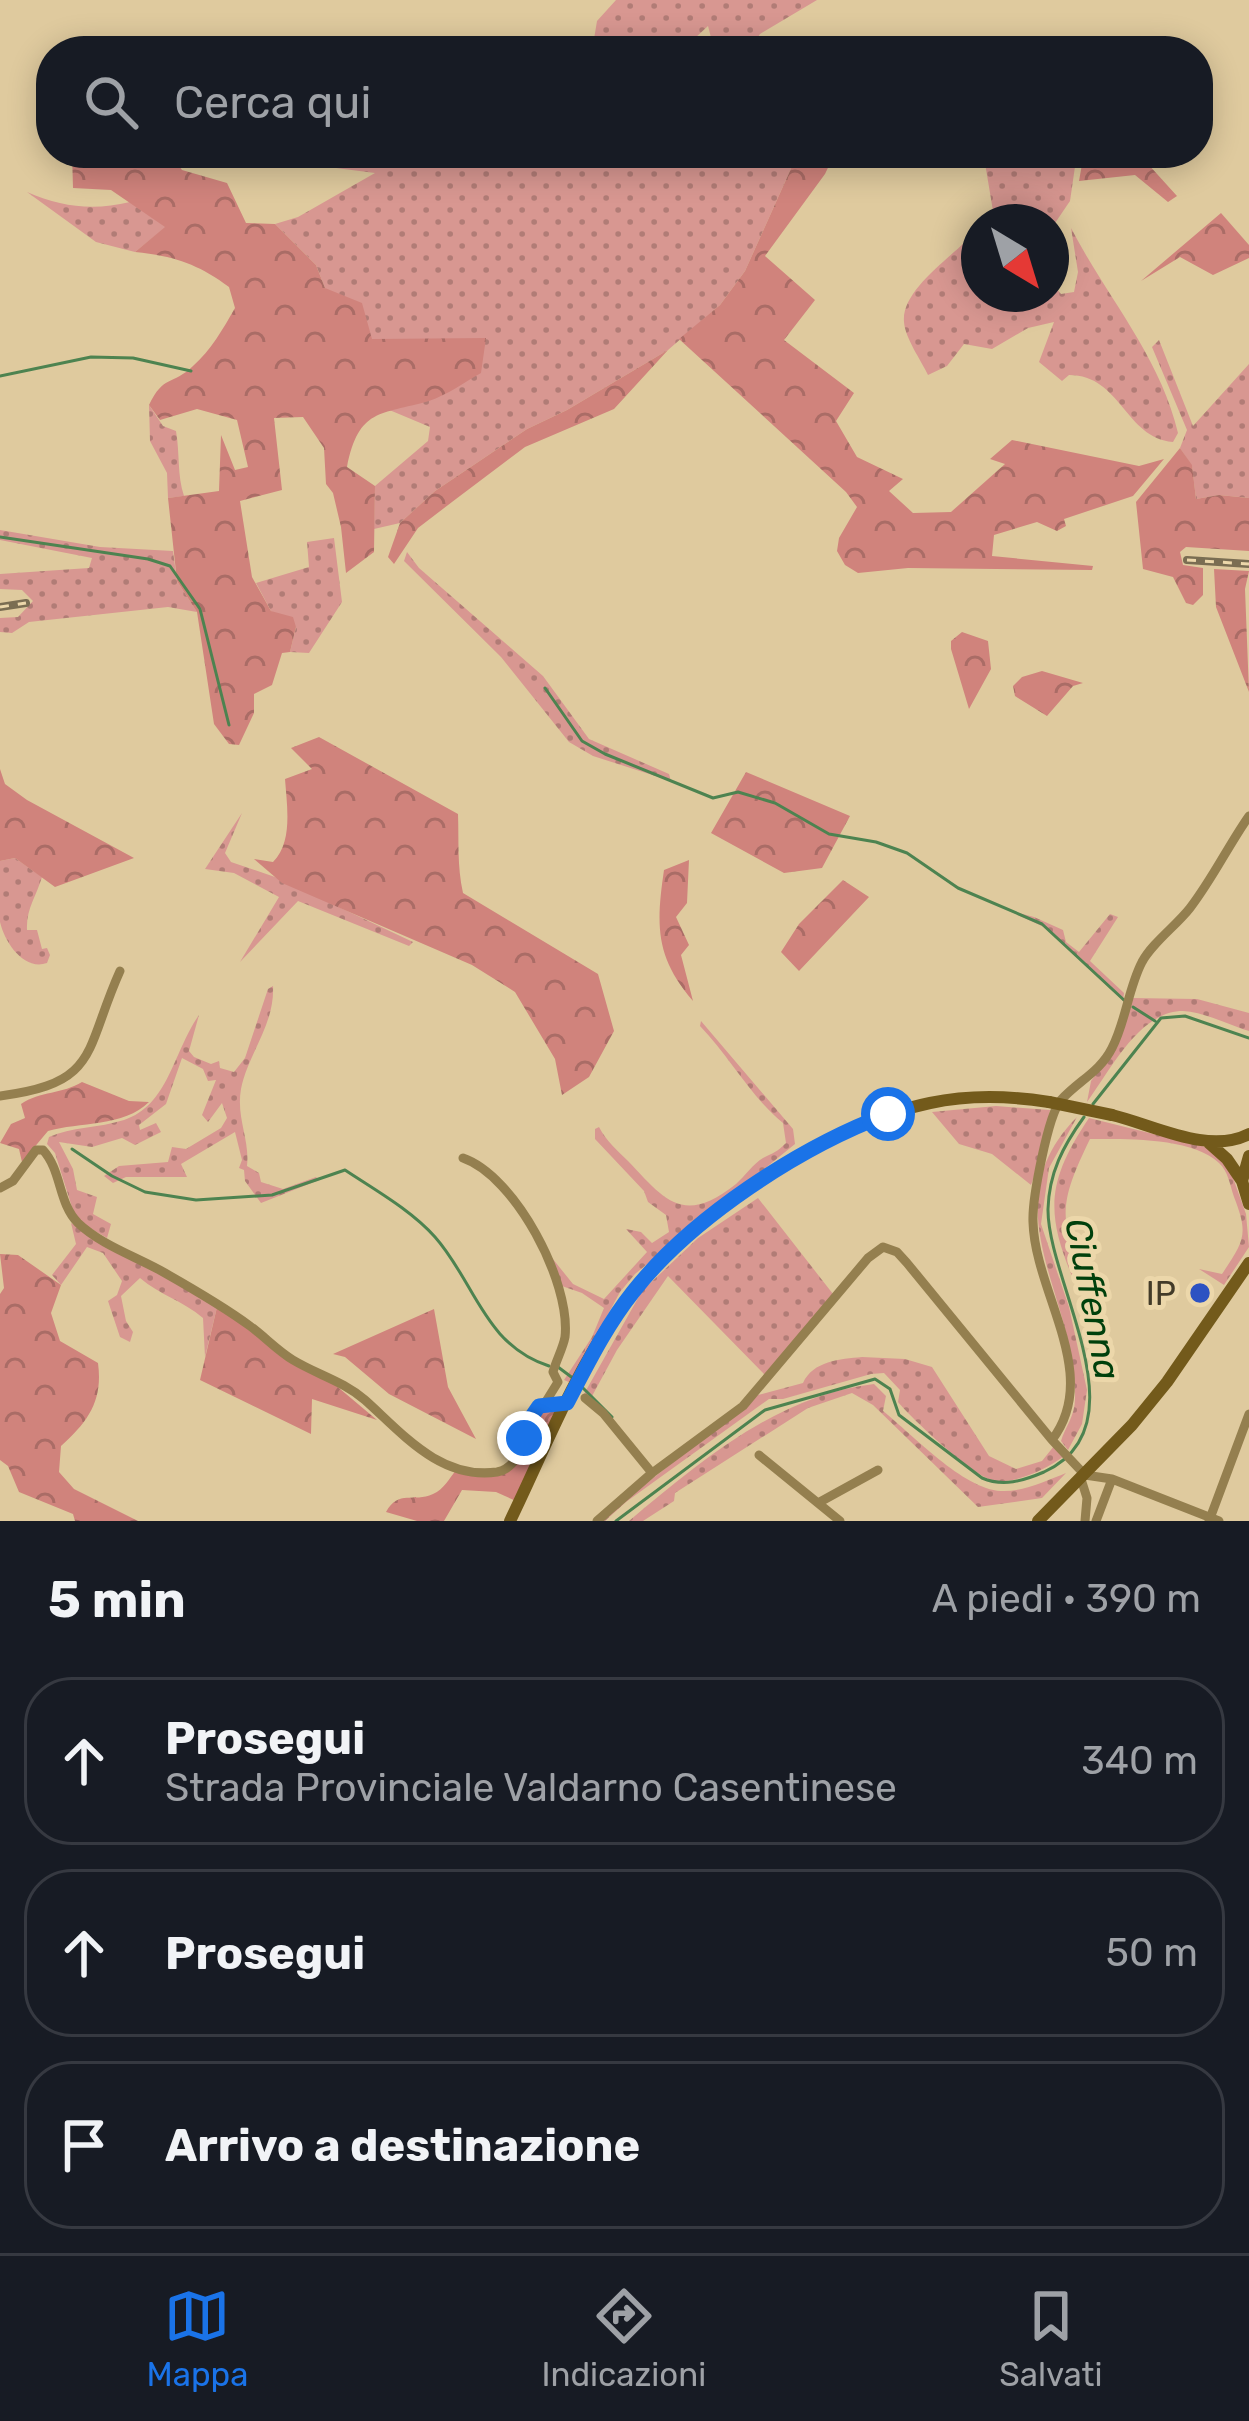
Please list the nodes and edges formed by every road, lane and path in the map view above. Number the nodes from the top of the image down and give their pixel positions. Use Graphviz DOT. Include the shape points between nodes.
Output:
graph roads {
  1 [pos="1249,816"];
  2 [pos="120,971"];
  3 [pos="0,1096"];
  4 [pos="1249,1134"];
  5 [pos="1208,1143"];
  6 [pos="1249,1156"];
  7 [pos="463,1158"];
  8 [pos="1242,1181"];
  9 [pos="0,1187"];
  10 [pos="1248,1207"];
  11 [pos="1249,1263"];
  12 [pos="584,1398"];
  13 [pos="544,1403"];
  14 [pos="567,1403"];
  15 [pos="1249,1414"];
  16 [pos="1057,1444"];
  17 [pos="758,1455"];
  18 [pos="1100,1460"];
  19 [pos="878,1471"];
  20 [pos="652,1473"];
  21 [pos="1082,1474"];
  22 [pos="1112,1479"];
  23 [pos="818,1503"];
  24 [pos="1213,1520"];
  25 [pos="510,1521"];
  26 [pos="597,1521"];
  27 [pos="840,1521"];
  28 [pos="1037,1521"];
  29 [pos="1085,1521"];
  30 [pos="1096,1521"];
  1 -- 16 [label="street" via="1209,883 1145,956 1101,1066 1049,1118 1033,1221 1072,1396"];
  2 -- 3 [label="street" via="86,1060 56,1085"];
  4 -- 5 [label="main road"];
  5 -- 8 [label="main road"];
  5 -- 14 [label="main road, bridge" via="1112,1115 996,1098 931,1102 867,1122 694,1231 605,1330"];
  6 -- 8 [label="main road"];
  7 -- 13 [label="street" via="497,1178 533,1227 558,1291 565,1340 553,1372 563,1384"];
  8 -- 10 [label="main road"];
  9 -- 13 [label="street" via="43,1150 76,1221 207,1296 291,1359 342,1382 439,1462 507,1468"];
  11 -- 18 [label="main road" via="1167,1382"];
  12 -- 20 [label="street"];
  13 -- 14 [label="street"];
  14 -- 25 [label="main road"];
  15 -- 24 [label="street"];
  16 -- 20 [label="street" via="907,1263 883,1247 743,1406"];
  16 -- 21 [label="street"];
  17 -- 23 [label="street"];
  18 -- 21 [label="main road"];
  18 -- 22 [label="street"];
  19 -- 23 [label="street"];
  20 -- 26 [label="street"];
  21 -- 22 [label="street"];
  21 -- 28 [label="main road"];
  21 -- 29 [label="street"];
  22 -- 24 [label="street"];
  22 -- 30 [label="street"];
  23 -- 27 [label="street"];
}
